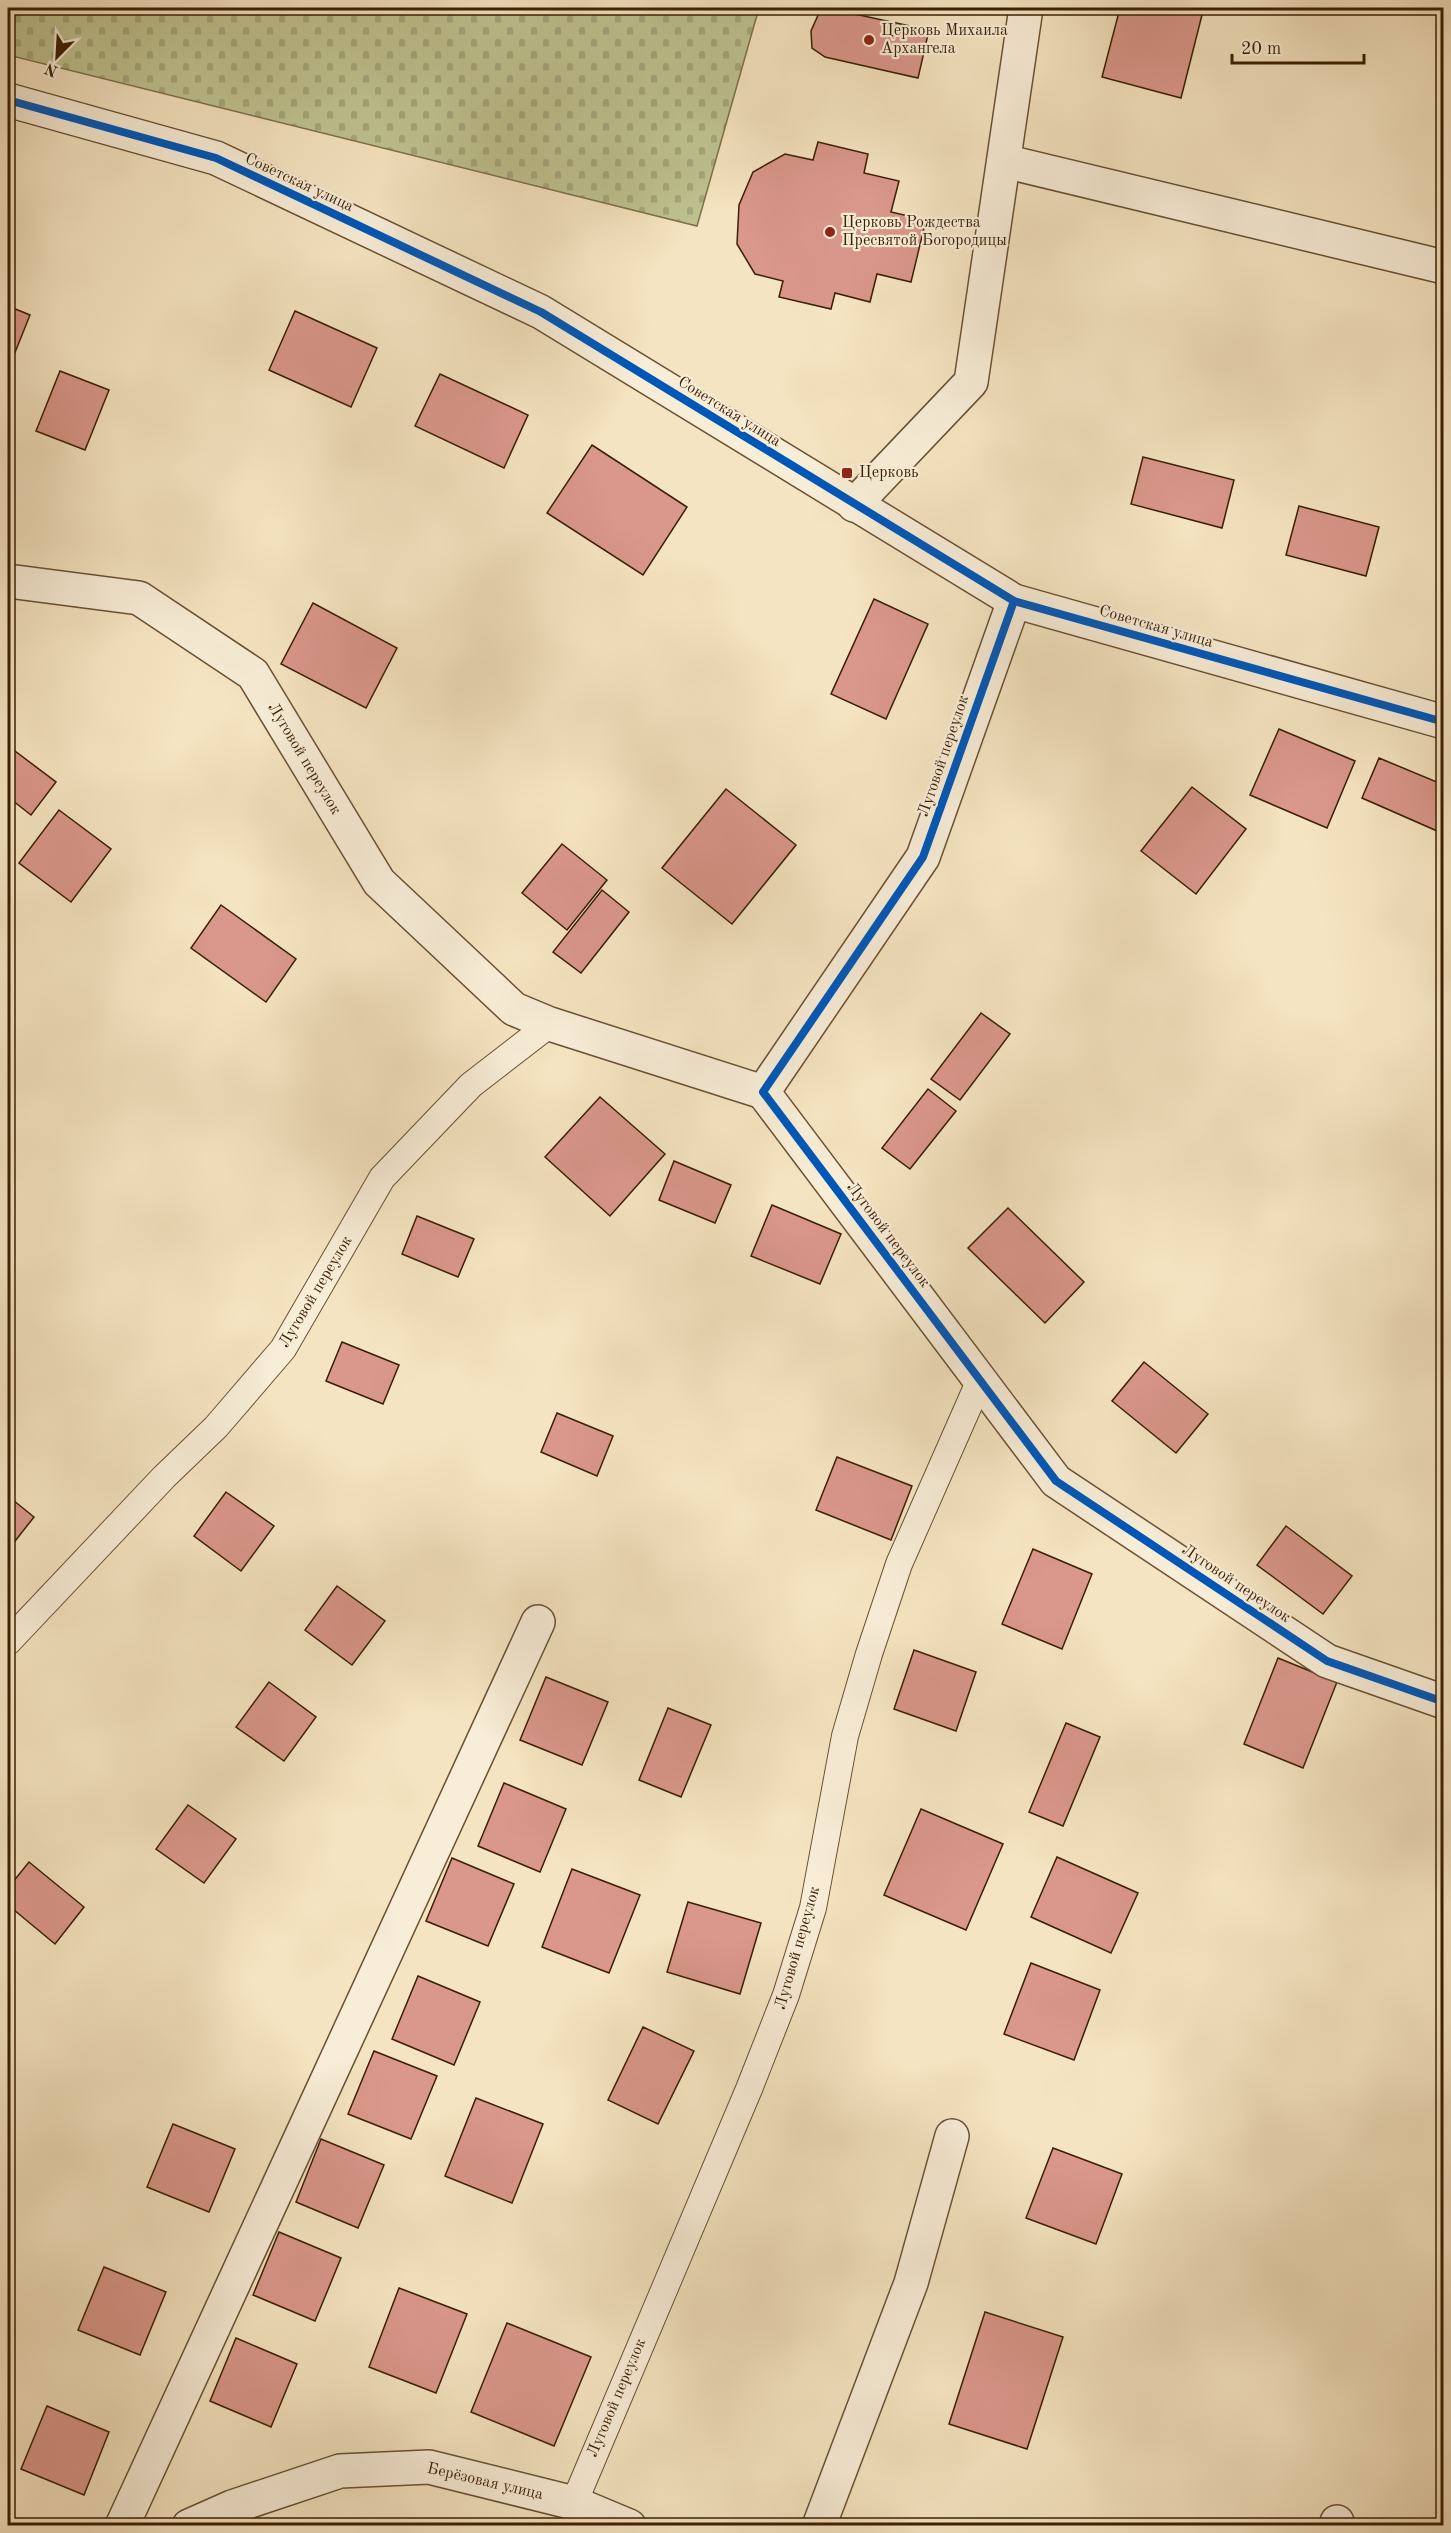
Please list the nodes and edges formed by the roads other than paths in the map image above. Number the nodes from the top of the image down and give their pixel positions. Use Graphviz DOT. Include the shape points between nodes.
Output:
graph roads {
  1 [pos="1026,8"];
  2 [pos="8,100"];
  3 [pos="1004,161"];
  4 [pos="1443,267"];
  5 [pos="854,505"];
  6 [pos="8,581"];
  7 [pos="1014,601"];
  8 [pos="1443,722"];
  9 [pos="550,1024"];
  10 [pos="763,1092"];
  11 [pos="980,1380"];
  12 [pos="538,1622"];
  13 [pos="8,1642"];
  14 [pos="1443,1702"];
  15 [pos="952,2136"];
  16 [pos="574,2503"];
  17 [pos="122,2526"];
  18 [pos="189,2526"];
  19 [pos="629,2526"];
  20 [pos="819,2526"];
  1 -- 3 [label="street"];
  2 -- 5 [label="street, Советская улица" via="216,158 530,306"];
  3 -- 4 [label="street"];
  3 -- 5 [label="street" via="971,382"];
  5 -- 7 [label="street, Советская улица"];
  6 -- 9 [label="street, Луговой переулок" via="139,598 253,674 379,882 514,1009"];
  7 -- 8 [label="street, Советская улица"];
  7 -- 10 [label="street, Луговой переулок" via="923,857"];
  9 -- 10 [label="street, Луговой переулок"];
  9 -- 13 [label="lane, Луговой переулок" via="471,1085 382,1178 283,1349 216,1427"];
  10 -- 11 [label="street, Луговой переулок"];
  11 -- 14 [label="street, Луговой переулок" via="1056,1481 1327,1661"];
  11 -- 16 [label="lane, Луговой переулок" via="899,1564 869,1654 844,1736 813,1908 786,1995"];
  12 -- 17 [label="street"];
  15 -- 20 [label="street" via="911,2283"];
  16 -- 18 [label="street, Берёзовая улица" via="429,2467 340,2471 232,2506"];
  16 -- 19 [label="street, Берёзовая улица"];
}
